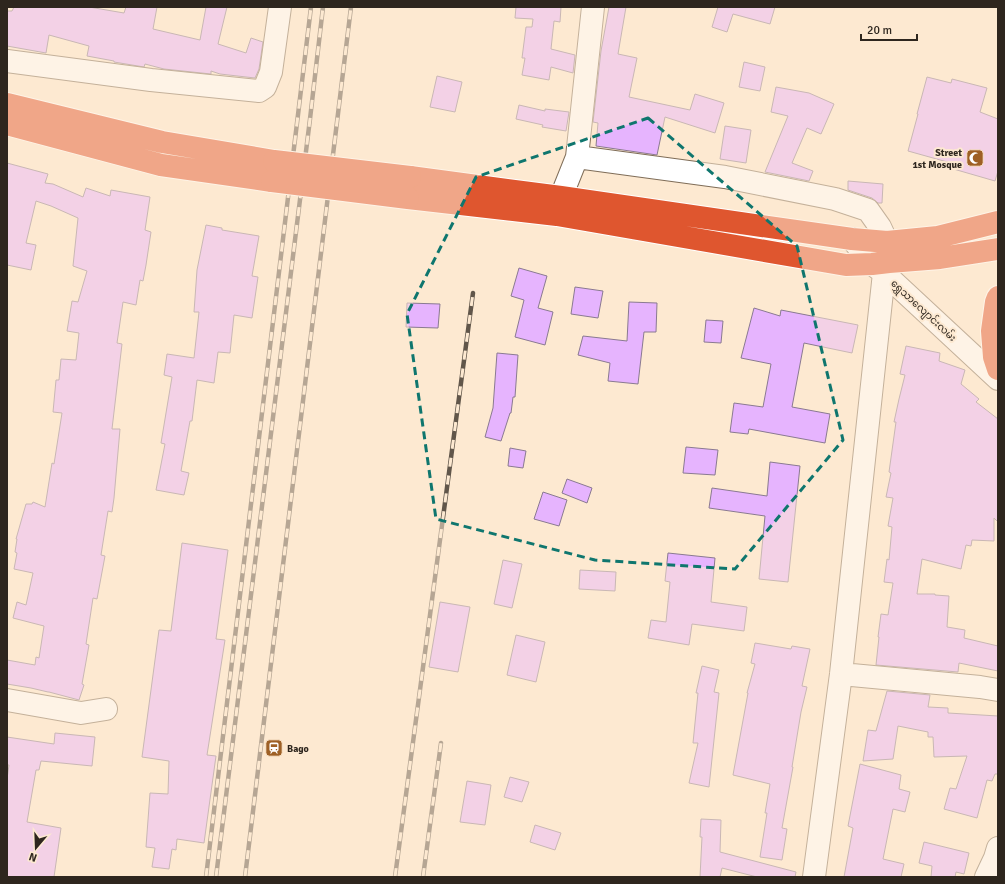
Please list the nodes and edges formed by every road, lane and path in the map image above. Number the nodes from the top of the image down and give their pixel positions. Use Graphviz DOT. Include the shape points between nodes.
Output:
graph roads {
  1 [pos="280,7"];
  2 [pos="593,7"];
  3 [pos="7,61"];
  4 [pos="7,104"];
  5 [pos="7,124"];
  6 [pos="577,158"];
  7 [pos="273,171"];
  8 [pos="409,187"];
  9 [pos="562,197"];
  10 [pos="998,222"];
  11 [pos="852,239"];
  12 [pos="887,242"];
  13 [pos="998,249"];
  14 [pos="884,266"];
  15 [pos="998,297"];
  16 [pos="998,369"];
  17 [pos="998,379"];
  18 [pos="841,674"];
  19 [pos="998,690"];
  20 [pos="7,700"];
  21 [pos="106,709"];
  22 [pos="998,848"];
  23 [pos="814,877"];
  24 [pos="986,877"];
  1 -- 3 [label="street" via="271,72 265,87 259,90 151,80"];
  2 -- 6 [label="street"];
  4 -- 7 [label="highway"];
  5 -- 7 [label="highway" via="161,165"];
  6 -- 9 [label="street"];
  6 -- 12 [label="street" via="725,177 835,198 868,210"];
  7 -- 8 [label="highway, bridge"];
  8 -- 9 [label="highway"];
  8 -- 14 [label="highway" via="846,265"];
  9 -- 11 [label="highway"];
  10 -- 12 [label="highway" via="938,237"];
  11 -- 12 [label="highway"];
  11 -- 14 [label="street, ရွှေသာလျောင်းလမ်း"];
  12 -- 14 [label="street"];
  13 -- 14 [label="highway"];
  14 -- 17 [label="street, ရွှေသာလျောင်းလမ်း"];
  14 -- 18 [label="street"];
  15 -- 16 [label="highway" via="992,331 994,357"];
  18 -- 19 [label="street"];
  18 -- 23 [label="street"];
  20 -- 21 [label="street" via="81,713"];
  22 -- 24 [label="street"];
}
